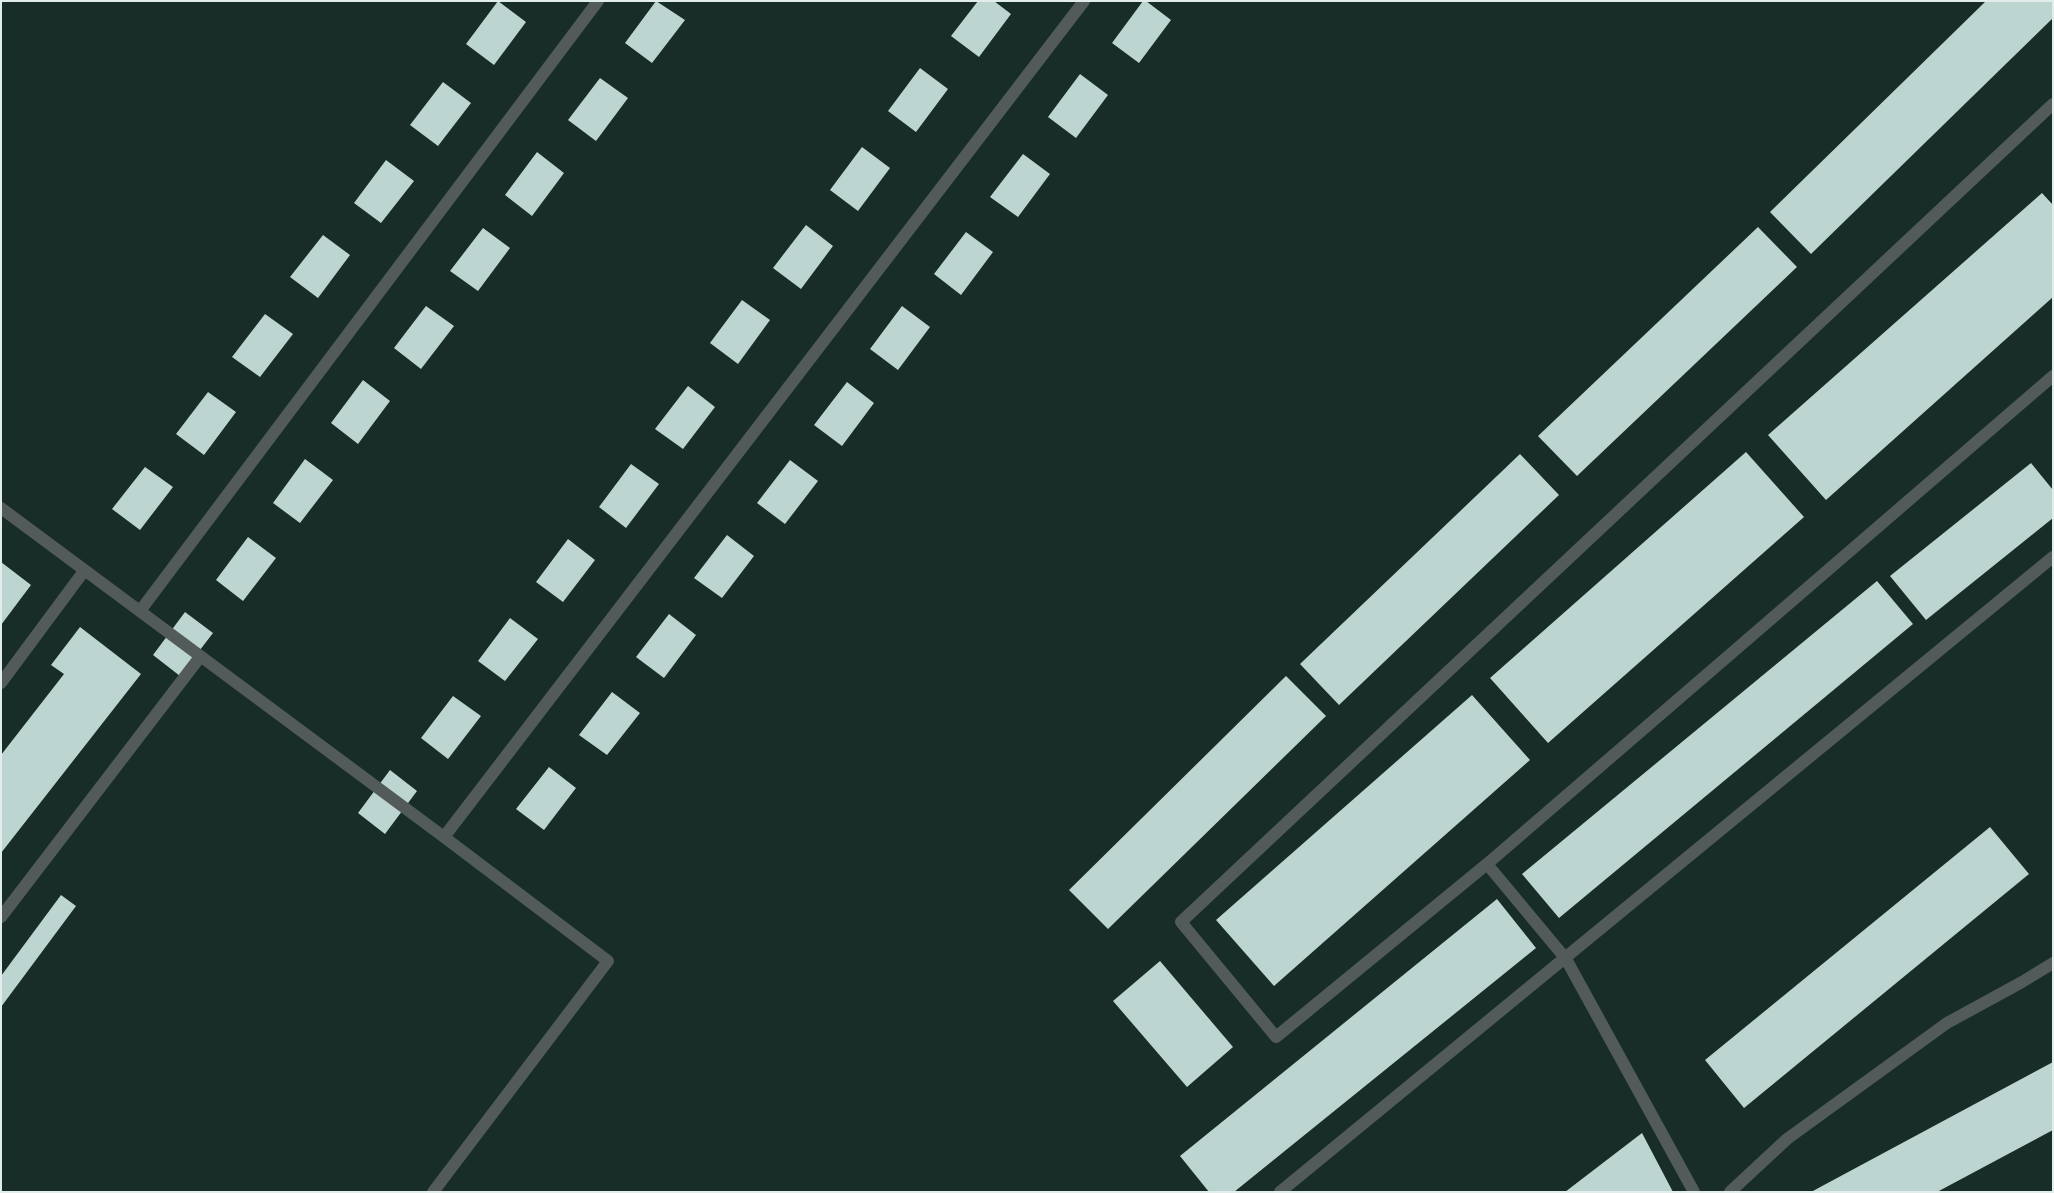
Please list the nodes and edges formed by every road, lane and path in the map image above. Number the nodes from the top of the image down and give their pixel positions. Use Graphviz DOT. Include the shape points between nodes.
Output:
graph roads {
  1 [pos="598,1"];
  2 [pos="1084,1"];
  3 [pos="2053,104"];
  4 [pos="2053,376"];
  5 [pos="1,508"];
  6 [pos="2053,557"];
  7 [pos="84,571"];
  8 [pos="140,611"];
  9 [pos="200,657"];
  10 [pos="1,683"];
  11 [pos="444,837"];
  12 [pos="1487,864"];
  13 [pos="1,917"];
  14 [pos="1566,959"];
  15 [pos="2053,963"];
  16 [pos="433,1192"];
  17 [pos="1280,1192"];
  18 [pos="1694,1192"];
  19 [pos="1730,1192"];
  1 -- 8 [label="street"];
  2 -- 11 [label="street"];
  3 -- 12 [label="street" via="1181,922 1276,1037"];
  4 -- 12 [label="street"];
  5 -- 7 [label="street"];
  6 -- 14 [label="street"];
  7 -- 8 [label="street"];
  7 -- 10 [label="street"];
  8 -- 9 [label="street"];
  9 -- 11 [label="street"];
  9 -- 13 [label="street"];
  11 -- 16 [label="street" via="608,962"];
  12 -- 14 [label="street"];
  14 -- 17 [label="street"];
  14 -- 18 [label="street"];
  15 -- 19 [label="street" via="1940,1027 1787,1139"];
}
